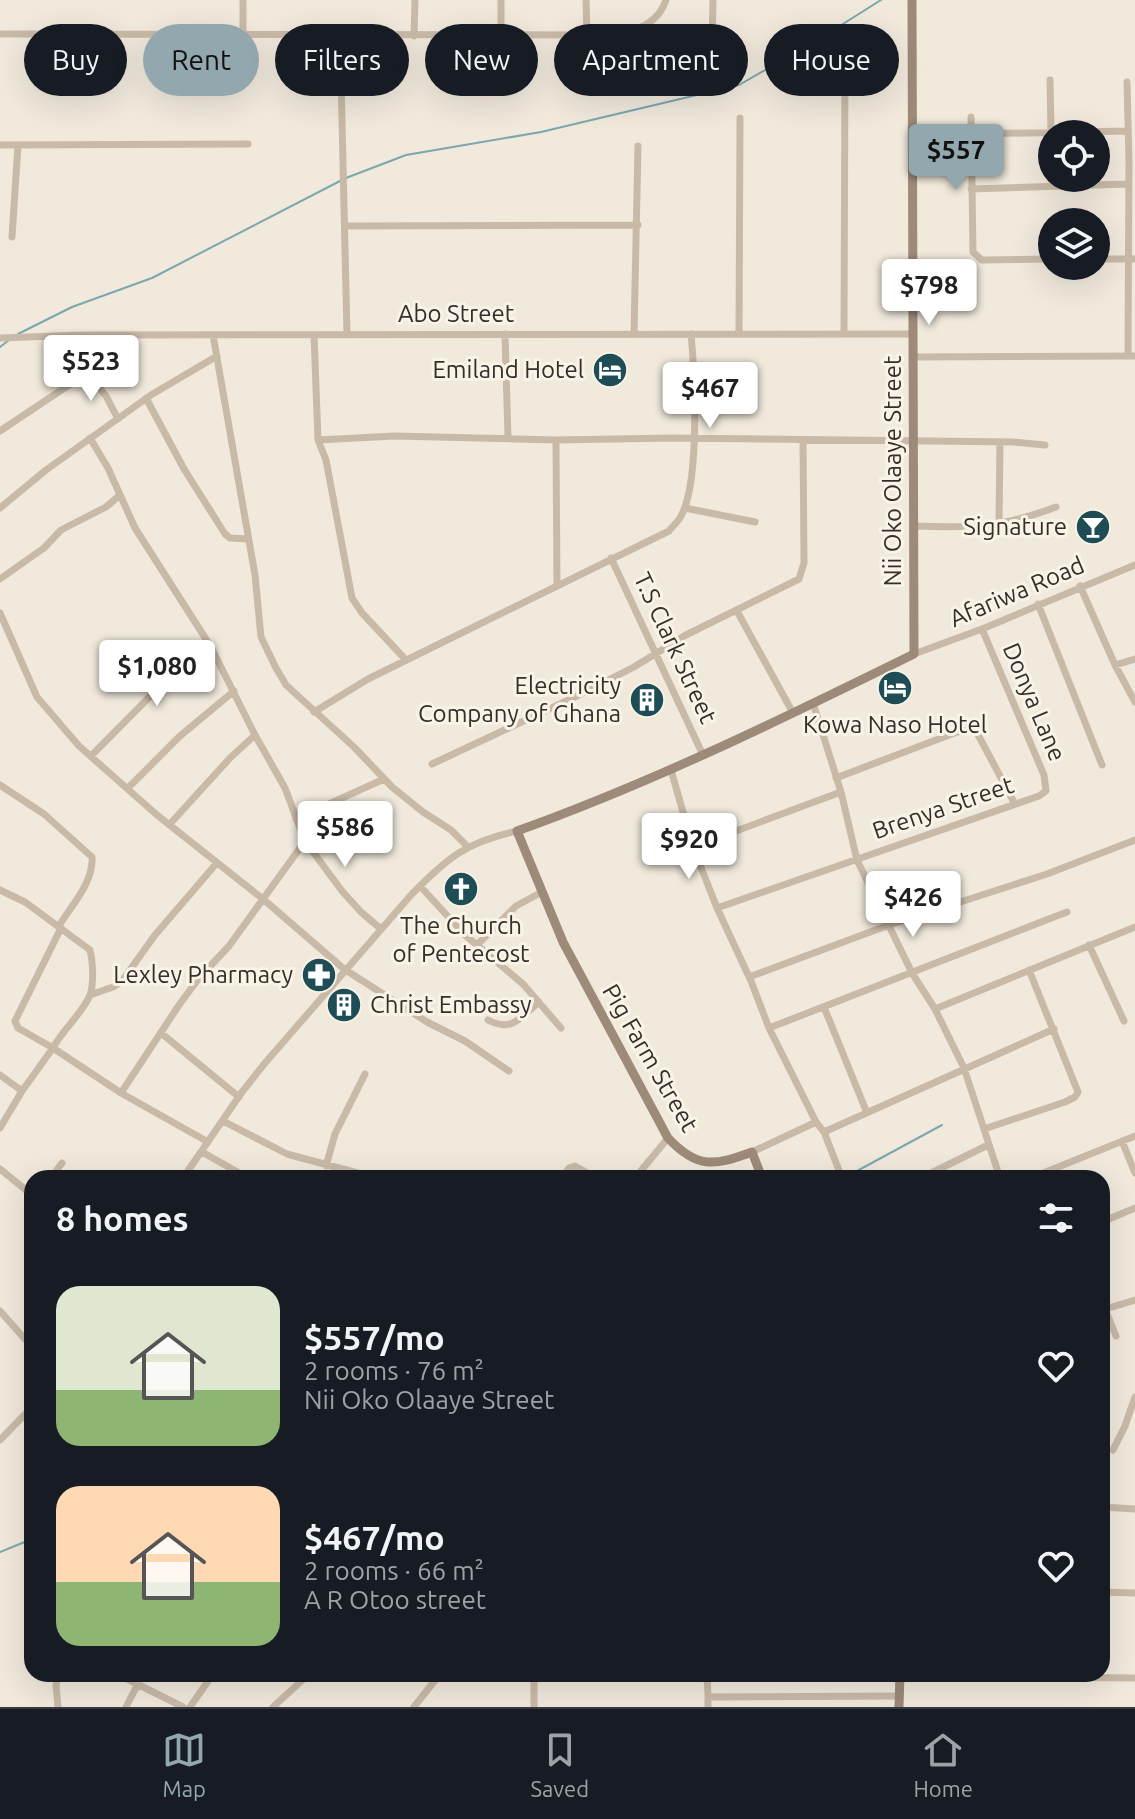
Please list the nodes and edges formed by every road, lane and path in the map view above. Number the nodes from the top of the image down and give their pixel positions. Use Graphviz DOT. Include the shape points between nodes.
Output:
graph roads {
  1 [pos="243,0"];
  2 [pos="415,0"];
  3 [pos="501,0"];
  4 [pos="586,0"];
  5 [pos="666,0"];
  6 [pos="713,0"];
  7 [pos="912,0"];
  8 [pos="243,24"];
  9 [pos="501,24"];
  10 [pos="587,24"];
  11 [pos="647,24"];
  12 [pos="712,24"];
  13 [pos="0,34"];
  14 [pos="143,35"];
  15 [pos="409,36"];
  16 [pos="414,36"];
  17 [pos="425,36"];
  18 [pos="1050,80"];
  19 [pos="1127,82"];
  20 [pos="342,96"];
  21 [pos="845,96"];
  22 [pos="971,117"];
  23 [pos="740,118"];
  24 [pos="1051,120"];
  25 [pos="1110,131"];
  26 [pos="1128,131"];
  27 [pos="1038,132"];
  28 [pos="971,134"];
  29 [pos="248,144"];
  30 [pos="0,145"];
  31 [pos="18,145"];
  32 [pos="638,146"];
  33 [pos="1132,162"];
  34 [pos="1128,184"];
  35 [pos="971,189"];
  36 [pos="638,225"];
  37 [pos="345,226"];
  38 [pos="12,237"];
  39 [pos="1038,259"];
  40 [pos="1110,259"];
  41 [pos="1132,259"];
  42 [pos="347,334"];
  43 [pos="505,334"];
  44 [pos="634,334"];
  45 [pos="691,334"];
  46 [pos="739,334"];
  47 [pos="844,334"];
  48 [pos="913,334"];
  49 [pos="82,335"];
  50 [pos="213,335"];
  51 [pos="314,335"];
  52 [pos="0,338"];
  53 [pos="217,356"];
  54 [pos="1132,356"];
  55 [pos="913,357"];
  56 [pos="87,373"];
  57 [pos="146,398"];
  58 [pos="118,419"];
  59 [pos="0,431"];
  60 [pos="90,438"];
  61 [pos="508,438"];
  62 [pos="694,438"];
  63 [pos="318,440"];
  64 [pos="556,440"];
  65 [pos="803,441"];
  66 [pos="913,442"];
  67 [pos="1000,442"];
  68 [pos="1045,445"];
  69 [pos="120,495"];
  70 [pos="1056,507"];
  71 [pos="0,508"];
  72 [pos="685,508"];
  73 [pos="755,522"];
  74 [pos="999,525"];
  75 [pos="913,526"];
  76 [pos="248,539"];
  77 [pos="611,558"];
  78 [pos="1135,565"];
  79 [pos="0,579"];
  80 [pos="557,585"];
  81 [pos="1080,586"];
  82 [pos="1038,604"];
  83 [pos="737,611"];
  84 [pos="0,613"];
  85 [pos="982,629"];
  86 [pos="211,647"];
  87 [pos="656,652"];
  88 [pos="914,654"];
  89 [pos="1135,659"];
  90 [pos="406,660"];
  91 [pos="1115,665"];
  92 [pos="234,691"];
  93 [pos="1135,702"];
  94 [pos="813,703"];
  95 [pos="314,712"];
  96 [pos="793,713"];
  97 [pos="255,735"];
  98 [pos="703,755"];
  99 [pos="91,756"];
  100 [pos="432,764"];
  101 [pos="1102,765"];
  102 [pos="671,770"];
  103 [pos="836,778"];
  104 [pos="384,779"];
  105 [pos="0,785"];
  106 [pos="128,788"];
  107 [pos="1046,791"];
  108 [pos="841,792"];
  109 [pos="1015,804"];
  110 [pos="296,819"];
  111 [pos="169,825"];
  112 [pos="517,831"];
  113 [pos="1135,840"];
  114 [pos="305,841"];
  115 [pos="467,846"];
  116 [pos="693,847"];
  117 [pos="857,860"];
  118 [pos="216,864"];
  119 [pos="420,886"];
  120 [pos="0,890"];
  121 [pos="542,892"];
  122 [pos="263,899"];
  123 [pos="717,908"];
  124 [pos="1067,912"];
  125 [pos="889,925"];
  126 [pos="60,927"];
  127 [pos="1135,927"];
  128 [pos="381,929"];
  129 [pos="477,945"];
  130 [pos="1089,945"];
  131 [pos="344,969"];
  132 [pos="1029,970"];
  133 [pos="912,973"];
  134 [pos="749,977"];
  135 [pos="90,995"];
  136 [pos="539,1002"];
  137 [pos="824,1007"];
  138 [pos="935,1009"];
  139 [pos="488,1020"];
  140 [pos="1124,1021"];
  141 [pos="561,1028"];
  142 [pos="769,1028"];
  143 [pos="1054,1029"];
  144 [pos="161,1033"];
  145 [pos="53,1048"];
  146 [pos="964,1068"];
  147 [pos="509,1071"];
  148 [pos="365,1074"];
  149 [pos="0,1075"];
  150 [pos="22,1091"];
  151 [pos="121,1093"];
  152 [pos="239,1097"];
  153 [pos="867,1113"];
  154 [pos="223,1121"];
  155 [pos="816,1122"];
  156 [pos="0,1128"];
  157 [pos="984,1129"];
  158 [pos="824,1132"];
  159 [pos="1135,1136"];
  160 [pos="668,1138"];
  161 [pos="1122,1141"];
  162 [pos="208,1142"];
  163 [pos="988,1145"];
  164 [pos="202,1152"];
  165 [pos="752,1152"];
  166 [pos="62,1163"];
  167 [pos="326,1166"];
  168 [pos="0,1169"];
  169 [pos="57,1170"];
  170 [pos="189,1170"];
  171 [pos="234,1170"];
  172 [pos="343,1170"];
  173 [pos="642,1170"];
  174 [pos="759,1170"];
  175 [pos="839,1170"];
  176 [pos="937,1170"];
  177 [pos="997,1170"];
  178 [pos="1051,1170"];
  179 [pos="1135,1173"];
  180 [pos="24,1188"];
  181 [pos="1135,1208"];
  182 [pos="1110,1219"];
  183 [pos="1135,1300"];
  184 [pos="1110,1307"];
  185 [pos="0,1311"];
  186 [pos="1110,1322"];
  187 [pos="1116,1336"];
  188 [pos="24,1338"];
  189 [pos="1135,1397"];
  190 [pos="24,1415"];
  191 [pos="0,1440"];
  192 [pos="1113,1450"];
  193 [pos="1110,1507"];
  194 [pos="1135,1509"];
  195 [pos="1110,1592"];
  196 [pos="1135,1593"];
  197 [pos="1110,1678"];
  198 [pos="1135,1678"];
  199 [pos="57,1682"];
  200 [pos="132,1682"];
  201 [pos="207,1682"];
  202 [pos="299,1682"];
  203 [pos="434,1682"];
  204 [pos="534,1682"];
  205 [pos="707,1682"];
  206 [pos="900,1682"];
  207 [pos="136,1684"];
  208 [pos="899,1696"];
  209 [pos="708,1697"];
  210 [pos="58,1707"];
  211 [pos="126,1707"];
  212 [pos="183,1707"];
  213 [pos="190,1707"];
  214 [pos="273,1707"];
  215 [pos="414,1707"];
  216 [pos="534,1707"];
  217 [pos="708,1707"];
  218 [pos="899,1707"];
  1 -- 8 [label="street"];
  2 -- 16 [label="street"];
  3 -- 9 [label="street"];
  4 -- 10 [label="street"];
  5 -- 11 [label="street"];
  6 -- 12 [label="street"];
  7 -- 48 [label="street, Nii Oko Olaaye Street"];
  13 -- 14 [label="street"];
  15 -- 16 [label="street"];
  16 -- 17 [label="street"];
  18 -- 24 [label="street"];
  19 -- 26 [label="street"];
  20 -- 37 [label="street"];
  21 -- 47 [label="street"];
  22 -- 28 [label="street"];
  23 -- 46 [label="street"];
  25 -- 26 [label="street"];
  26 -- 33 [label="street"];
  27 -- 28 [label="street"];
  28 -- 35 [label="street"];
  29 -- 31 [label="street"];
  30 -- 31 [label="street"];
  31 -- 38 [label="street"];
  32 -- 36 [label="street"];
  33 -- 34 [label="street"];
  34 -- 35 [label="street"];
  34 -- 41 [label="street"];
  35 -- 39 [label="street" via="976,257"];
  36 -- 37 [label="street"];
  36 -- 44 [label="street"];
  37 -- 42 [label="street"];
  40 -- 41 [label="street"];
  41 -- 54 [label="street"];
  42 -- 43 [label="street, Abo Street"];
  42 -- 51 [label="street, Abo Street"];
  43 -- 44 [label="street, Abo Street"];
  43 -- 61 [label="street"];
  44 -- 45 [label="street, Abo Street"];
  45 -- 46 [label="street, Abo Street"];
  45 -- 62 [label="street"];
  46 -- 47 [label="street, Abo Street"];
  47 -- 48 [label="street, Abo Street"];
  48 -- 55 [label="street, Nii Oko Olaaye Street"];
  49 -- 50 [label="street, Abo Street"];
  49 -- 52 [label="street, Abo Street"];
  49 -- 56 [label="street"];
  50 -- 51 [label="street, Abo Street"];
  50 -- 53 [label="street"];
  51 -- 63 [label="street"];
  53 -- 57 [label="street"];
  53 -- 76 [label="street"];
  54 -- 55 [label="street"];
  55 -- 66 [label="street, Nii Oko Olaaye Street"];
  56 -- 58 [label="street"];
  56 -- 59 [label="street"];
  57 -- 58 [label="street"];
  57 -- 76 [label="street" via="225,534"];
  58 -- 60 [label="street"];
  60 -- 69 [label="street"];
  60 -- 71 [label="street"];
  61 -- 63 [label="street"];
  61 -- 64 [label="street"];
  62 -- 64 [label="street"];
  62 -- 65 [label="street"];
  62 -- 72 [label="street"];
  63 -- 90 [label="street" via="352,598"];
  64 -- 80 [label="street"];
  65 -- 66 [label="street"];
  65 -- 83 [label="street" via="803,572"];
  66 -- 67 [label="street"];
  66 -- 75 [label="street, Nii Oko Olaaye Street"];
  67 -- 68 [label="street"];
  67 -- 74 [label="street"];
  69 -- 79 [label="street" via="61,530"];
  69 -- 86 [label="street" via="135,528"];
  70 -- 74 [label="street"];
  72 -- 73 [label="street"];
  72 -- 77 [label="street" via="669,531"];
  74 -- 75 [label="street"];
  75 -- 88 [label="street, Nii Oko Olaaye Street"];
  76 -- 95 [label="street" via="261,637 286,685"];
  77 -- 80 [label="street"];
  77 -- 87 [label="street, T.S Clark Street"];
  78 -- 81 [label="street, Afariwa Road"];
  80 -- 90 [label="street"];
  81 -- 82 [label="street, Afariwa Road"];
  81 -- 91 [label="street"];
  82 -- 85 [label="street, Afariwa Road"];
  82 -- 101 [label="street"];
  83 -- 87 [label="street"];
  83 -- 96 [label="street"];
  84 -- 99 [label="street" via="37,697"];
  85 -- 88 [label="street, Afariwa Road"];
  85 -- 107 [label="street, Donya Lane" via="1044,775"];
  86 -- 92 [label="street"];
  86 -- 99 [label="street" via="165,679"];
  87 -- 98 [label="street, T.S Clark Street"];
  87 -- 100 [label="street" via="577,696"];
  88 -- 94 [label="street"];
  89 -- 91 [label="street"];
  90 -- 95 [label="street"];
  91 -- 93 [label="street"];
  92 -- 97 [label="street"];
  92 -- 106 [label="street"];
  94 -- 96 [label="street"];
  94 -- 103 [label="street"];
  95 -- 104 [label="street"];
  96 -- 98 [label="street"];
  97 -- 110 [label="street"];
  97 -- 111 [label="street"];
  98 -- 102 [label="street"];
  99 -- 106 [label="street"];
  102 -- 112 [label="street"];
  102 -- 116 [label="street"];
  103 -- 108 [label="street"];
  103 -- 109 [label="street" via="975,729"];
  104 -- 110 [label="street"];
  104 -- 115 [label="street"];
  105 -- 126 [label="street" via="44,814 92,857 87,882"];
  106 -- 111 [label="street"];
  107 -- 109 [label="street, Brenya Street"];
  108 -- 116 [label="street"];
  108 -- 117 [label="street"];
  109 -- 117 [label="street, Brenya Street"];
  110 -- 114 [label="street"];
  111 -- 118 [label="street"];
  112 -- 115 [label="street"];
  112 -- 121 [label="street, Pig Farm Street"];
  113 -- 125 [label="street"];
  114 -- 122 [label="street"];
  114 -- 128 [label="street" via="342,891"];
  115 -- 119 [label="street"];
  116 -- 123 [label="street"];
  117 -- 123 [label="street, Brenya Street"];
  117 -- 125 [label="street"];
  118 -- 122 [label="street"];
  118 -- 135 [label="street" via="122,981"];
  119 -- 128 [label="street"];
  119 -- 129 [label="street"];
  120 -- 126 [label="street"];
  121 -- 129 [label="street" via="516,906"];
  121 -- 160 [label="street, Pig Farm Street" via="596,1008"];
  122 -- 131 [label="street"];
  122 -- 144 [label="street"];
  123 -- 134 [label="street"];
  124 -- 133 [label="street"];
  125 -- 133 [label="street"];
  125 -- 134 [label="street"];
  126 -- 135 [label="street" via="90,950"];
  126 -- 145 [label="street" via="15,1021"];
  127 -- 130 [label="street"];
  128 -- 131 [label="street"];
  129 -- 136 [label="street"];
  130 -- 132 [label="street"];
  130 -- 140 [label="street"];
  131 -- 147 [label="street"];
  131 -- 152 [label="street"];
  132 -- 138 [label="street"];
  132 -- 143 [label="street"];
  133 -- 137 [label="street"];
  133 -- 138 [label="street"];
  134 -- 142 [label="street"];
  135 -- 145 [label="street"];
  136 -- 139 [label="street" via="507,1026"];
  136 -- 141 [label="street"];
  137 -- 142 [label="street"];
  137 -- 153 [label="street"];
  138 -- 146 [label="street"];
  142 -- 155 [label="street"];
  143 -- 146 [label="street"];
  143 -- 157 [label="street" via="1077,1085 1075,1097"];
  144 -- 151 [label="street"];
  144 -- 152 [label="street"];
  145 -- 150 [label="street"];
  145 -- 151 [label="street"];
  146 -- 153 [label="street"];
  146 -- 157 [label="street"];
  148 -- 167 [label="street" via="335,1134"];
  149 -- 150 [label="street"];
  150 -- 156 [label="street"];
  151 -- 162 [label="street"];
  152 -- 154 [label="street"];
  153 -- 158 [label="street"];
  154 -- 162 [label="street"];
  154 -- 167 [label="street" via="287,1154"];
  155 -- 158 [label="street"];
  155 -- 165 [label="street, Pig Farm Street"];
  157 -- 163 [label="street"];
  158 -- 175 [label="street"];
  159 -- 161 [label="street"];
  160 -- 165 [label="street, Pig Farm Street" via="683,1153 710,1163"];
  160 -- 173 [label="street"];
  161 -- 178 [label="street"];
  161 -- 179 [label="street"];
  162 -- 164 [label="street"];
  163 -- 176 [label="street"];
  163 -- 177 [label="street"];
  164 -- 170 [label="street"];
  164 -- 171 [label="street"];
  165 -- 174 [label="street"];
  166 -- 169 [label="street"];
  167 -- 172 [label="street"];
  168 -- 180 [label="street"];
  181 -- 182 [label="street"];
  183 -- 184 [label="street"];
  185 -- 188 [label="street"];
  186 -- 187 [label="street"];
  189 -- 192 [label="street"];
  190 -- 191 [label="street"];
  193 -- 194 [label="street"];
  195 -- 196 [label="street"];
  197 -- 198 [label="street"];
  199 -- 210 [label="street"];
  200 -- 207 [label="street"];
  201 -- 213 [label="street"];
  202 -- 214 [label="street"];
  203 -- 215 [label="street"];
  204 -- 216 [label="street"];
  205 -- 209 [label="street"];
  206 -- 208 [label="street"];
  207 -- 211 [label="street"];
  207 -- 212 [label="street"];
  208 -- 209 [label="street"];
  208 -- 218 [label="street"];
  209 -- 217 [label="street"];
}
